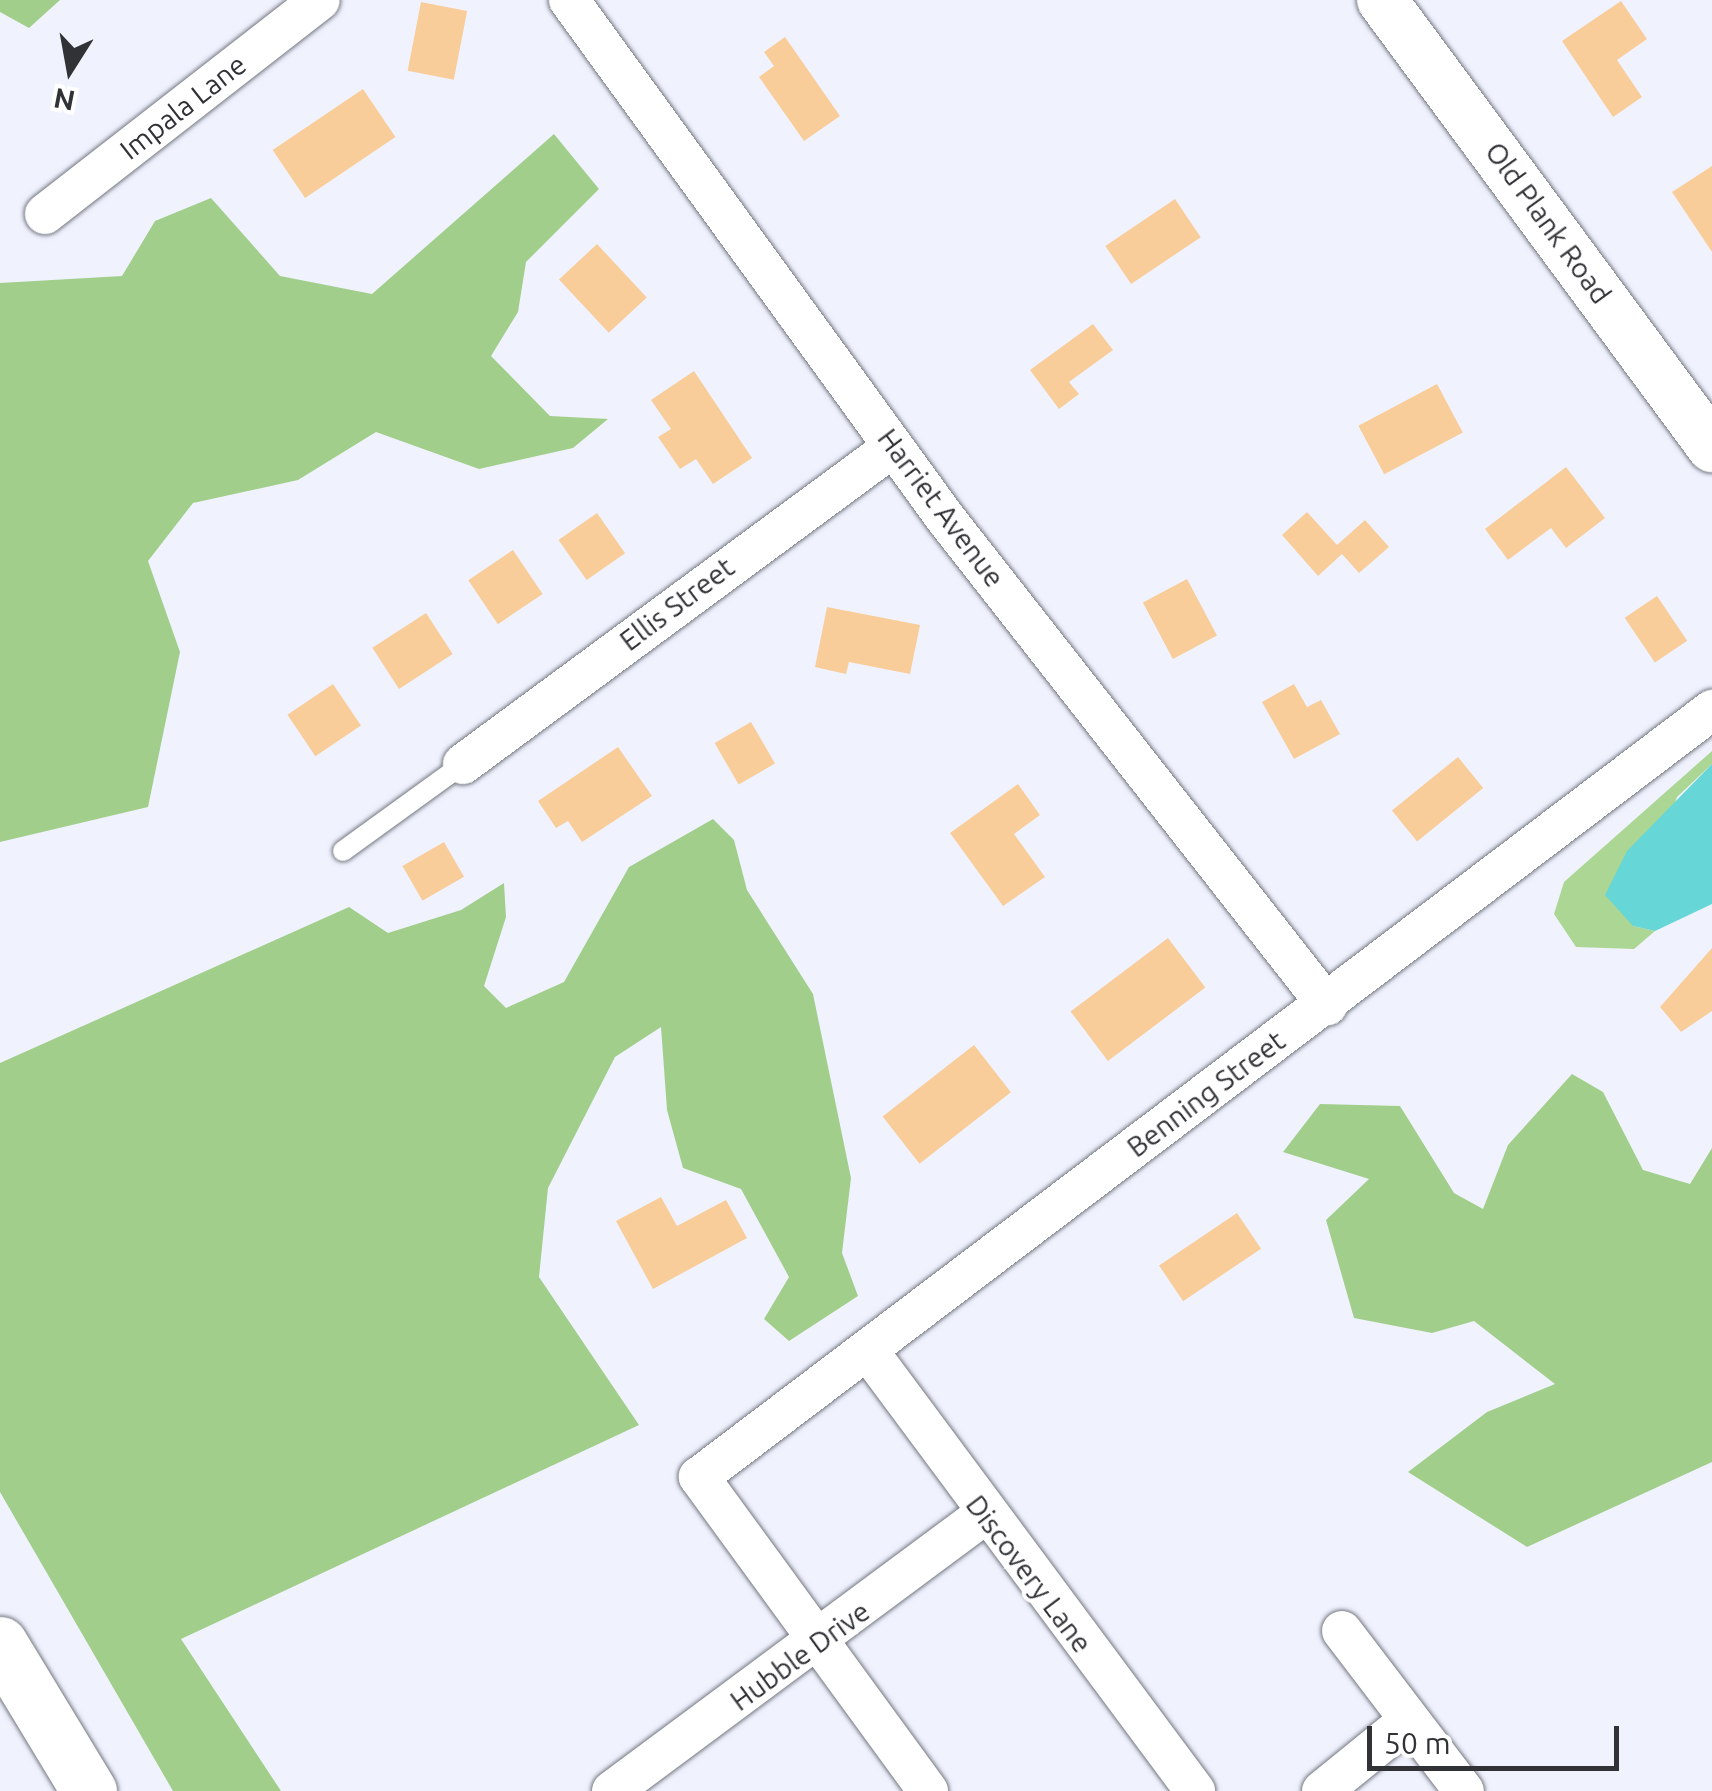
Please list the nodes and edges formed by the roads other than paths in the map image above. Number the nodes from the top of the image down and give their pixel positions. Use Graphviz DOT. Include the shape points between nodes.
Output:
graph roads {
  1 [pos="320,0"];
  2 [pos="569,0"];
  3 [pos="1382,0"];
  4 [pos="45,214"];
  5 [pos="893,447"];
  6 [pos="1712,447"];
  7 [pos="1712,710"];
  8 [pos="462,764"];
  9 [pos="342,850"];
  10 [pos="1327,1005"];
  11 [pos="870,1352"];
  12 [pos="984,1515"];
  13 [pos="1342,1631"];
  14 [pos="0,1644"];
  15 [pos="818,1645"];
  16 [pos="1408,1720"];
  17 [pos="89,1791"];
  18 [pos="612,1791"];
  19 [pos="928,1791"];
  20 [pos="1195,1791"];
  21 [pos="1322,1791"];
  22 [pos="1464,1791"];
  1 -- 4 [label="street, Impala Lane"];
  2 -- 5 [label="street, Harriet Avenue"];
  3 -- 6 [label="street, Old Plank Road"];
  5 -- 8 [label="street, Ellis Street"];
  5 -- 10 [label="street, Harriet Avenue"];
  7 -- 10 [label="street, Benning Street" via="1534,838"];
  8 -- 9 [label="lane"];
  10 -- 11 [label="street, Benning Street"];
  11 -- 12 [label="street, Discovery Lane"];
  11 -- 15 [label="street, Benning Street" via="698,1477"];
  12 -- 15 [label="street, Hubble Drive"];
  12 -- 20 [label="street, Discovery Lane"];
  13 -- 16 [label="street"];
  14 -- 17 [label="highway"];
  15 -- 18 [label="street, Hubble Drive"];
  15 -- 19 [label="street"];
  16 -- 21 [label="street"];
  16 -- 22 [label="street"];
}
